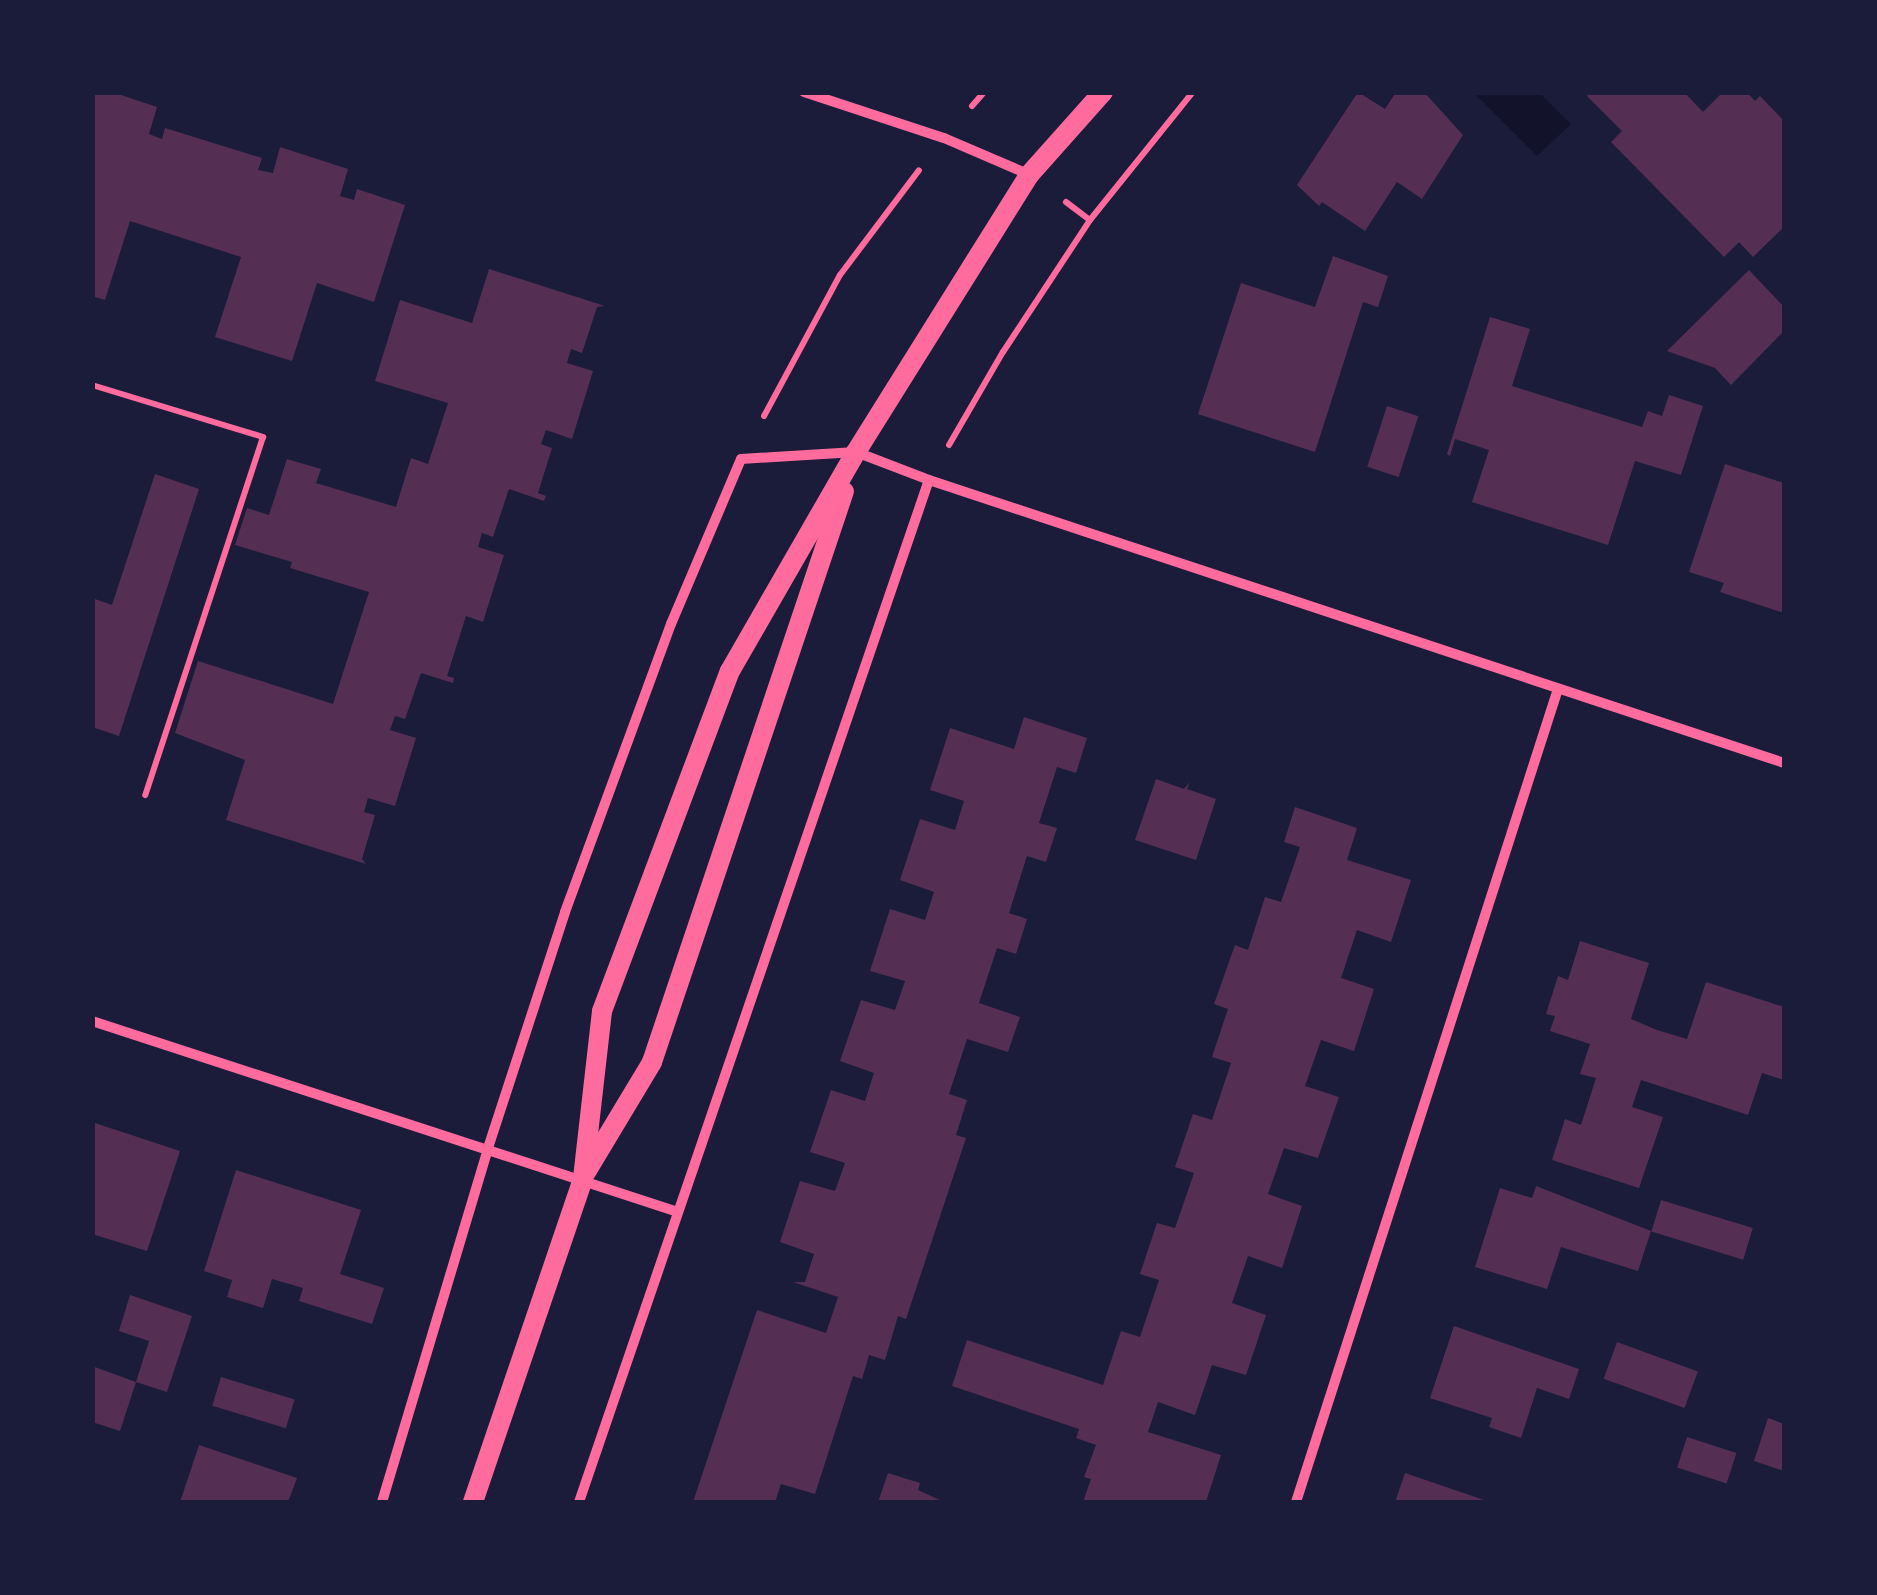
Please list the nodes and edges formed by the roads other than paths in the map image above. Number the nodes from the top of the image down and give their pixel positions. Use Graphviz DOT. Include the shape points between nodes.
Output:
graph roads {
  1 [pos="804,92"];
  2 [pos="1103,92"];
  3 [pos="1029,175"];
  4 [pos="856,452"];
  5 [pos="928,480"];
  6 [pos="1558,689"];
  7 [pos="1784,762"];
  8 [pos="92,1021"];
  9 [pos="488,1148"];
  10 [pos="582,1178"];
  11 [pos="675,1211"];
  12 [pos="382,1502"];
  13 [pos="473,1502"];
  14 [pos="578,1502"];
  15 [pos="1296,1502"];
  1 -- 3 [label="street" via="944,138"];
  2 -- 3 [label="main road"];
  3 -- 4 [label="main road"];
  4 -- 5 [label="street"];
  4 -- 9 [label="street" via="741,459 644,696"];
  4 -- 10 [label="main road" via="652,1062"];
  4 -- 10 [label="main road" via="730,671 602,1012"];
  5 -- 6 [label="street"];
  5 -- 11 [label="street"];
  6 -- 7 [label="street"];
  6 -- 15 [label="street"];
  8 -- 9 [label="street"];
  9 -- 10 [label="street"];
  9 -- 12 [label="street"];
  10 -- 11 [label="street"];
  10 -- 13 [label="main road"];
  11 -- 14 [label="street"];
}
